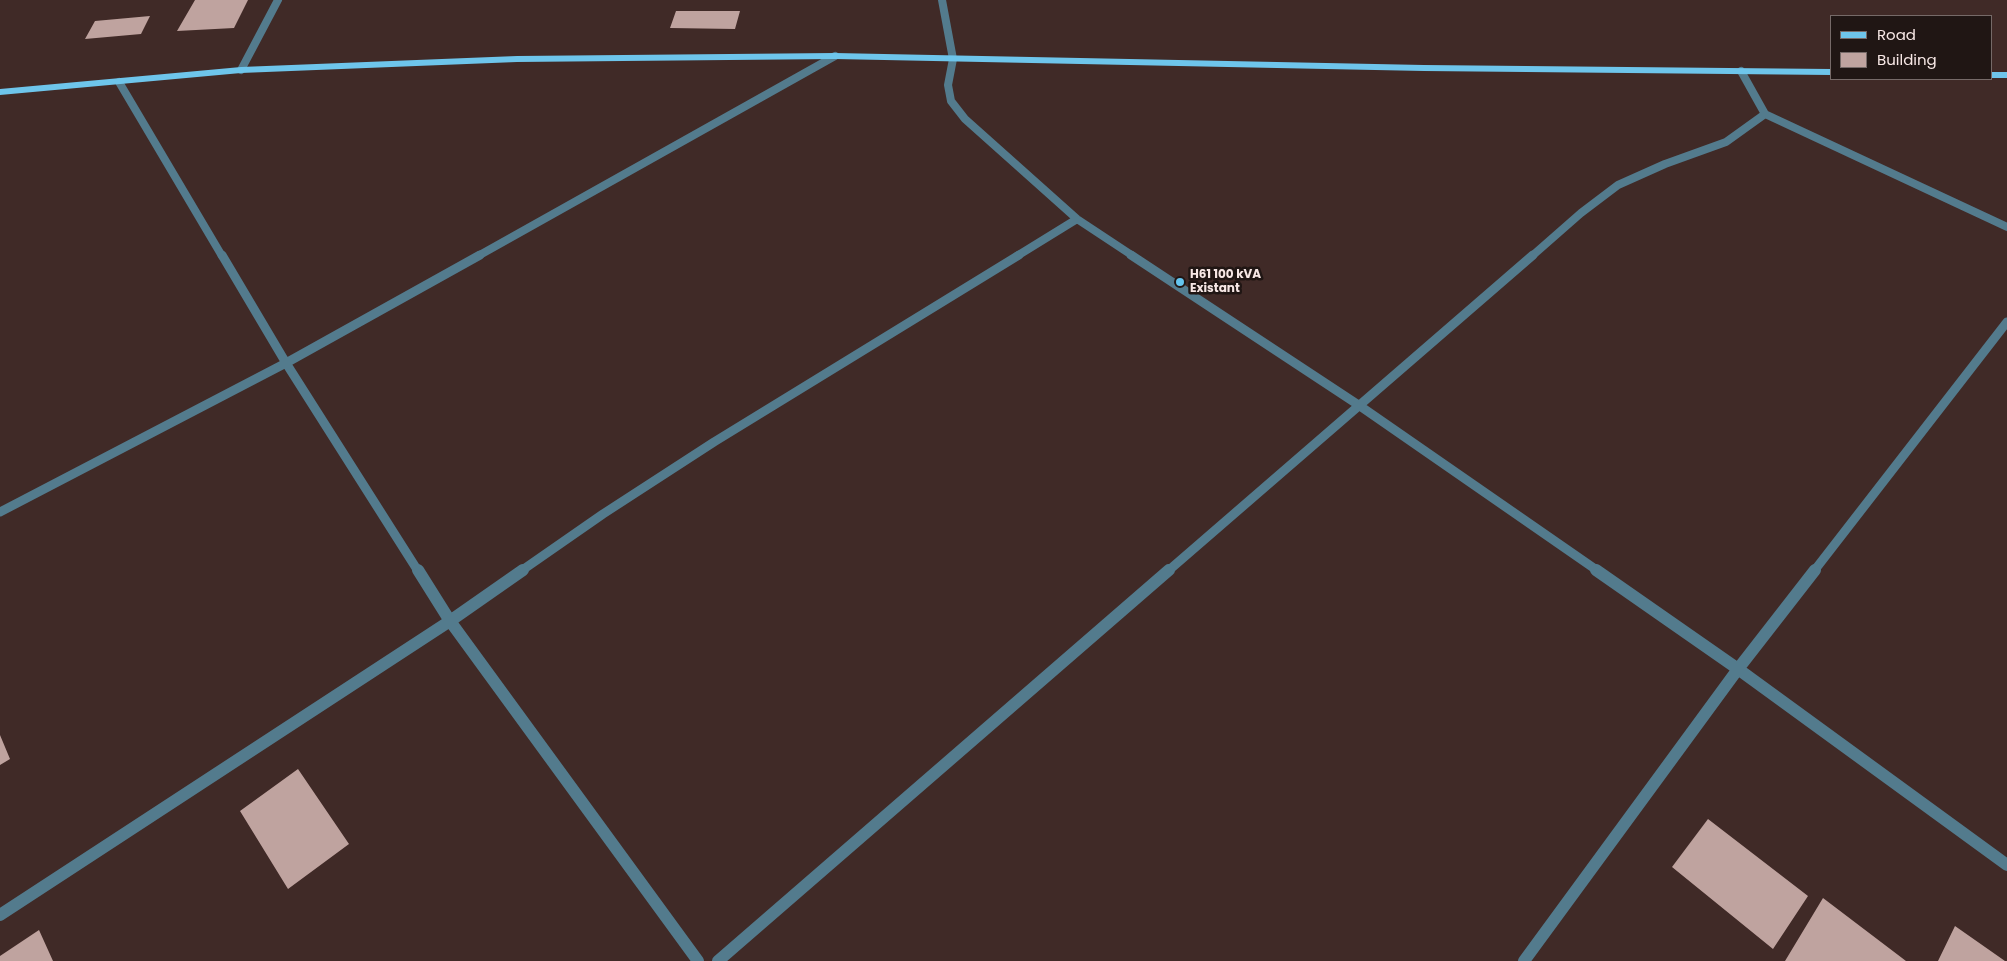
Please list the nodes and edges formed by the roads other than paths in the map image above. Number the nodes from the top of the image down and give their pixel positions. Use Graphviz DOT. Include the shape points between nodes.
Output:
graph roads {
  1 [pos="278,0"];
  2 [pos="942,0"];
  3 [pos="835,56"];
  4 [pos="953,59"];
  5 [pos="241,70"];
  6 [pos="1741,71"];
  7 [pos="1830,72"];
  8 [pos="1992,75"];
  9 [pos="2007,76"];
  10 [pos="119,82"];
  11 [pos="0,92"];
  12 [pos="1765,114"];
  13 [pos="1077,219"];
  14 [pos="2007,227"];
  15 [pos="2007,322"];
  16 [pos="286,363"];
  17 [pos="1360,406"];
  18 [pos="0,512"];
  19 [pos="450,621"];
  20 [pos="1738,669"];
  21 [pos="2007,866"];
  22 [pos="0,915"];
  23 [pos="698,961"];
  24 [pos="718,961"];
  25 [pos="1524,961"];
  1 -- 5 [label="street"];
  2 -- 4 [label="street"];
  3 -- 4 [label="main road"];
  3 -- 5 [label="main road" via="517,59"];
  3 -- 16 [label="street"];
  4 -- 6 [label="main road"];
  4 -- 13 [label="street" via="948,85 951,102 964,119"];
  5 -- 10 [label="main road"];
  6 -- 7 [label="main road"];
  6 -- 12 [label="street"];
  8 -- 9 [label="main road"];
  10 -- 11 [label="main road"];
  10 -- 16 [label="street"];
  12 -- 14 [label="street"];
  12 -- 17 [label="street" via="1726,142 1618,185 1581,213"];
  13 -- 17 [label="street"];
  13 -- 19 [label="street" via="603,514"];
  15 -- 20 [label="street"];
  16 -- 18 [label="street"];
  16 -- 19 [label="street"];
  17 -- 20 [label="street"];
  17 -- 24 [label="street"];
  19 -- 22 [label="street"];
  19 -- 23 [label="street"];
  20 -- 21 [label="street"];
  20 -- 25 [label="street"];
}
